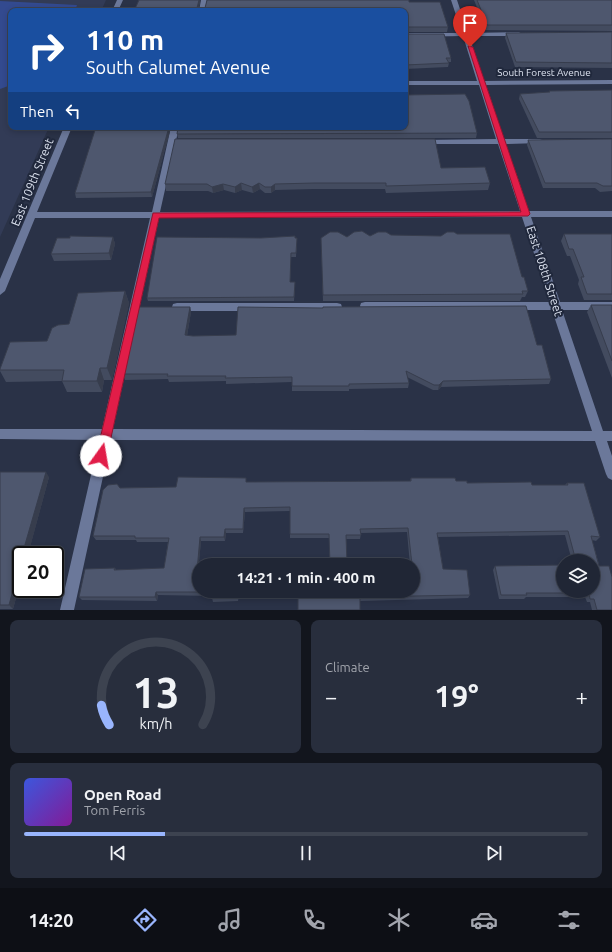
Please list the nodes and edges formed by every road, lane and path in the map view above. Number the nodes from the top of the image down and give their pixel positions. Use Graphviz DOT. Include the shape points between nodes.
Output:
graph roads {
  1 [pos="454,0"];
  2 [pos="466,34"];
  3 [pos="528,34"];
  4 [pos="408,35"];
  5 [pos="482,82"];
  6 [pos="612,82"];
  7 [pos="408,83"];
  8 [pos="67,130"];
  9 [pos="176,130"];
  10 [pos="545,141"];
  11 [pos="414,142"];
  12 [pos="501,142"];
  13 [pos="526,214"];
  14 [pos="612,214"];
  15 [pos="31,215"];
  16 [pos="156,215"];
  17 [pos="0,291"];
  18 [pos="556,306"];
  19 [pos="612,306"];
  20 [pos="167,307"];
  21 [pos="0,434"];
  22 [pos="106,434"];
  23 [pos="599,436"];
  24 [pos="612,436"];
  25 [pos="612,474"];
  26 [pos="67,610"];
  1 -- 2 [label="street, East 108th Street"];
  2 -- 3 [label="street"];
  2 -- 4 [label="street"];
  2 -- 5 [label="street, East 108th Street"];
  5 -- 6 [label="street, South Forest Avenue"];
  5 -- 7 [label="street, South Forest Avenue"];
  5 -- 12 [label="street, East 108th Street"];
  8 -- 15 [label="street, East 109th Street"];
  9 -- 16 [label="street" via="176,142"];
  10 -- 12 [label="street"];
  11 -- 12 [label="street"];
  12 -- 13 [label="street, East 108th Street"];
  13 -- 14 [label="street"];
  13 -- 16 [label="street"];
  13 -- 18 [label="street, East 108th Street"];
  15 -- 16 [label="street"];
  15 -- 17 [label="street, East 109th Street"];
  16 -- 22 [label="street" via="139,307"];
  18 -- 19 [label="street"];
  18 -- 20 [label="street"];
  18 -- 23 [label="street, East 108th Street"];
  21 -- 22 [label="street"];
  22 -- 23 [label="street"];
  22 -- 26 [label="street"];
  23 -- 24 [label="street"];
  23 -- 25 [label="street, East 108th Street"];
}
